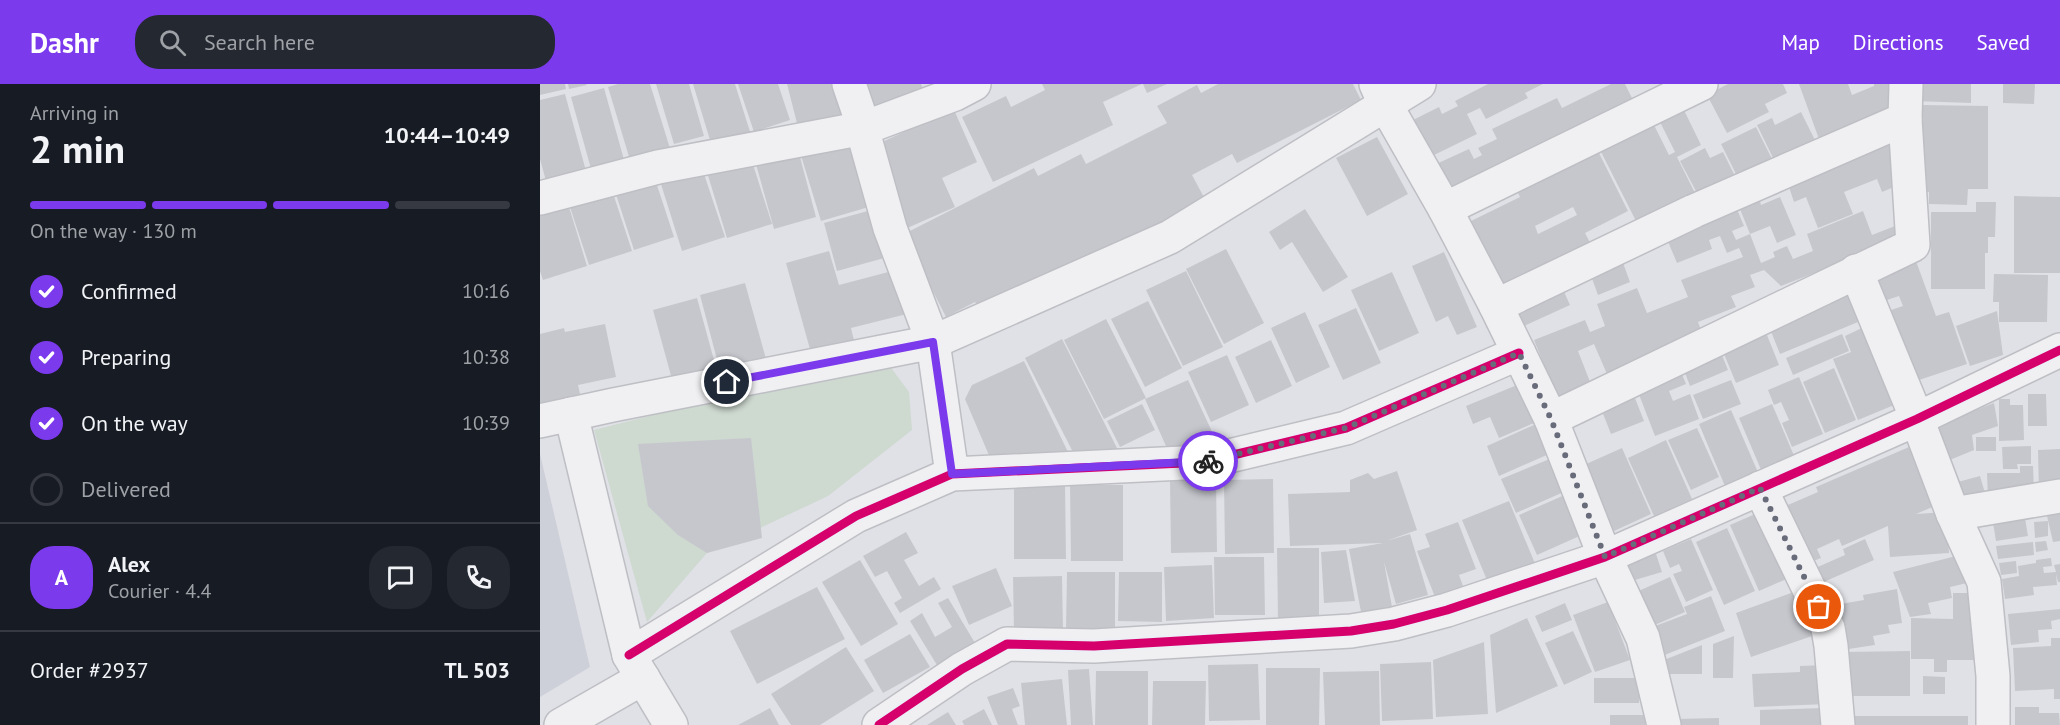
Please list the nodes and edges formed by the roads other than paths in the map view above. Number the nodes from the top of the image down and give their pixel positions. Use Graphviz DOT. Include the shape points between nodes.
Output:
graph roads {
  1 [pos="849,84"];
  2 [pos="974,84"];
  3 [pos="1419,84"];
  4 [pos="1701,84"];
  5 [pos="1906,84"];
  6 [pos="1380,94"];
  7 [pos="1905,119"];
  8 [pos="864,128"];
  9 [pos="540,198"];
  10 [pos="1445,209"];
  11 [pos="1856,271"];
  12 [pos="1496,306"];
  13 [pos="933,342"];
  14 [pos="2060,350"];
  15 [pos="1519,353"];
  16 [pos="556,417"];
  17 [pos="1551,419"];
  18 [pos="1917,419"];
  19 [pos="952,474"];
  20 [pos="1760,488"];
  21 [pos="2060,496"];
  22 [pos="1953,514"];
  23 [pos="1605,557"];
  24 [pos="636,667"];
  25 [pos="561,725"];
  26 [pos="671,725"];
  27 [pos="879,725"];
  28 [pos="1664,725"];
  29 [pos="1838,725"];
  30 [pos="1993,725"];
  1 -- 8 [label="street"];
  2 -- 8 [label="street"];
  3 -- 6 [label="street"];
  4 -- 10 [label="street"];
  5 -- 7 [label="street"];
  6 -- 10 [label="street"];
  6 -- 13 [label="street" via="1170,237"];
  7 -- 11 [label="street" via="1913,245"];
  7 -- 12 [label="street" via="1694,211"];
  8 -- 9 [label="street" via="658,167"];
  8 -- 13 [label="street" via="890,228"];
  10 -- 12 [label="street"];
  11 -- 17 [label="street"];
  11 -- 18 [label="street"];
  12 -- 15 [label="street"];
  13 -- 16 [label="street"];
  13 -- 19 [label="street"];
  14 -- 18 [label="street"];
  15 -- 17 [label="street"];
  15 -- 19 [label="street" via="1346,428 1204,462"];
  16 -- 24 [label="street"];
  17 -- 23 [label="street"];
  18 -- 20 [label="street"];
  18 -- 22 [label="street"];
  19 -- 24 [label="street" via="856,516"];
  20 -- 23 [label="street"];
  20 -- 29 [label="street" via="1828,628"];
  21 -- 22 [label="street"];
  22 -- 30 [label="street" via="1984,582 1993,676"];
  23 -- 27 [label="street" via="1447,610 1351,631 1094,646 1006,644"];
  23 -- 28 [label="street" via="1643,638"];
  24 -- 25 [label="street"];
  24 -- 26 [label="street"];
}
